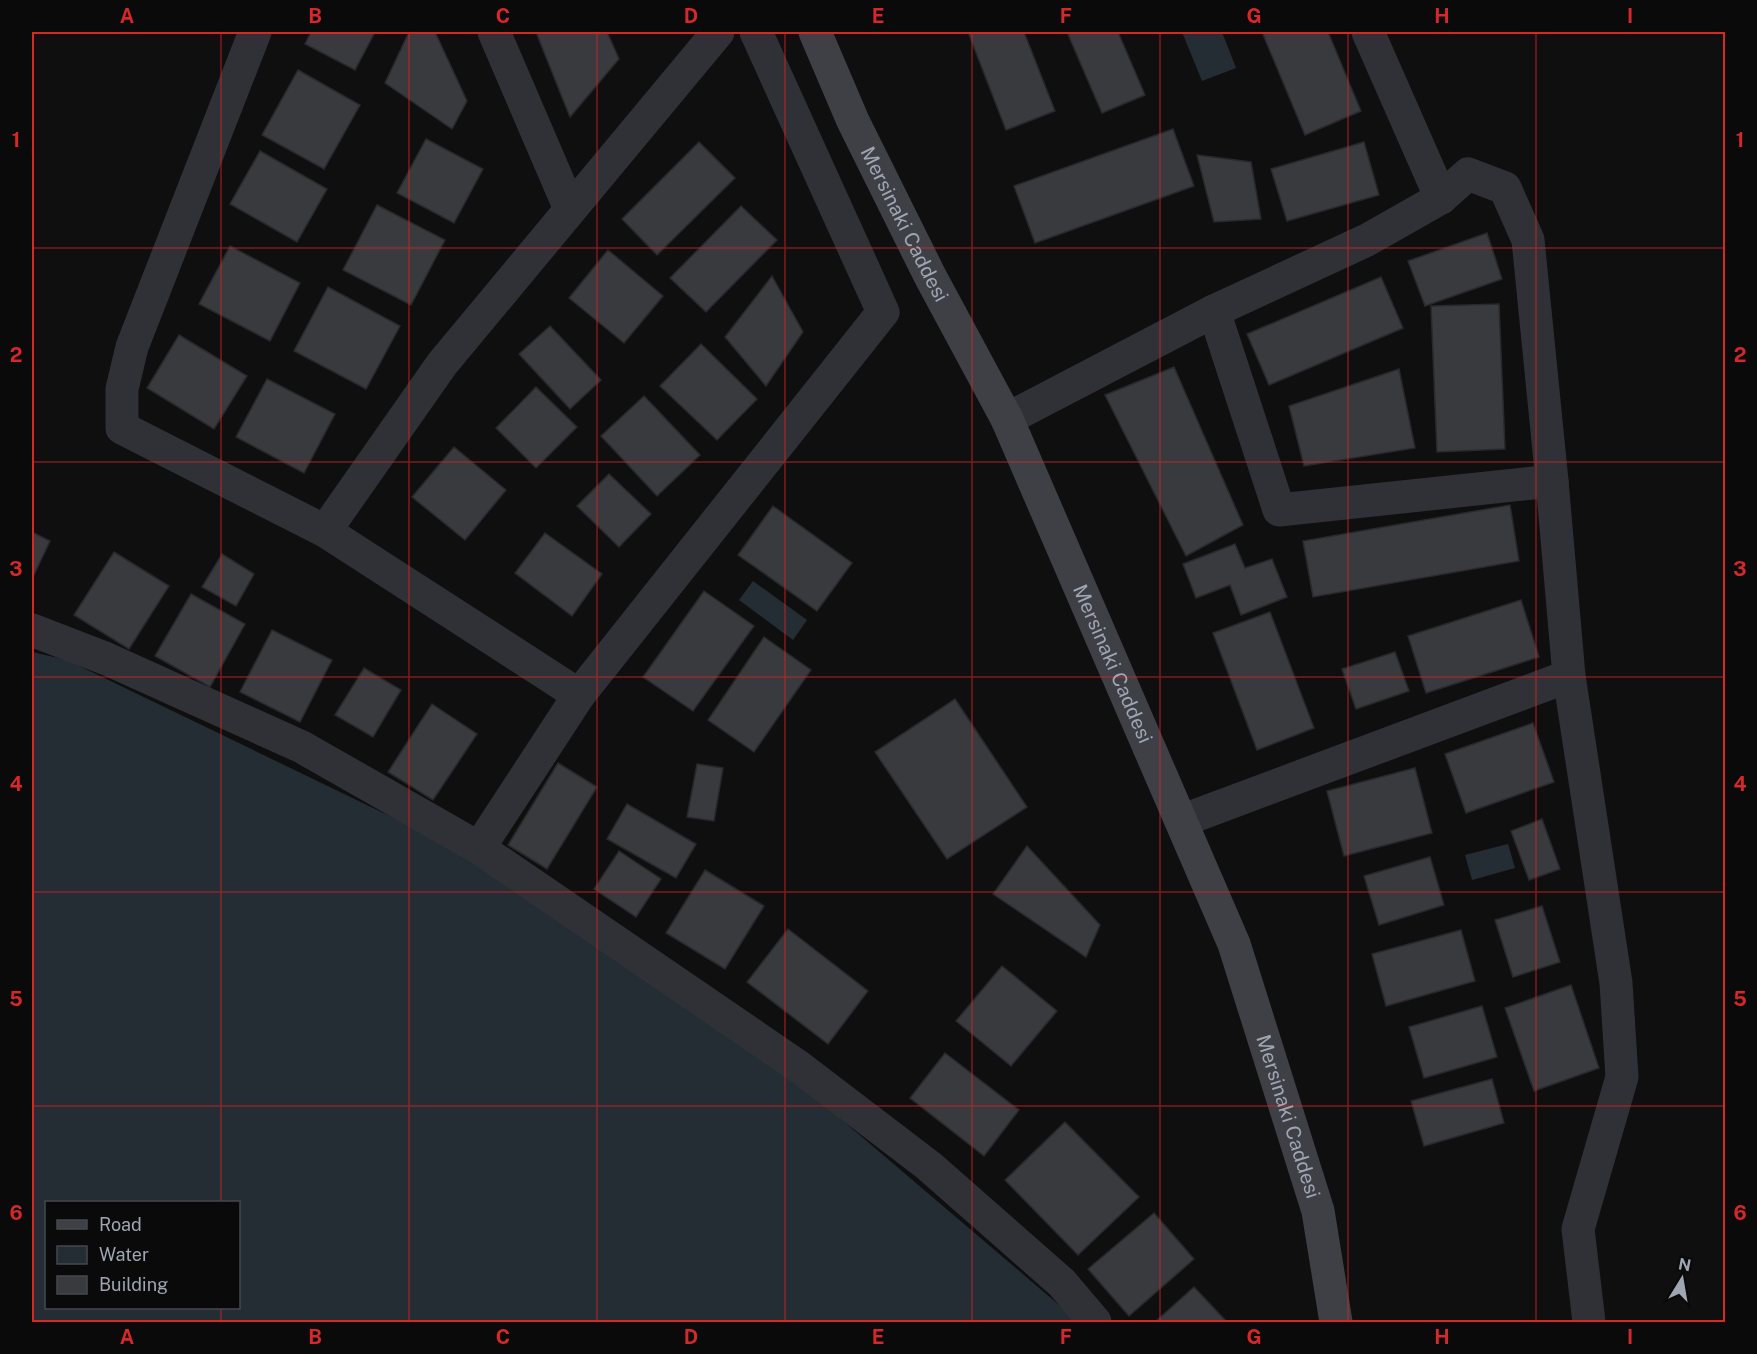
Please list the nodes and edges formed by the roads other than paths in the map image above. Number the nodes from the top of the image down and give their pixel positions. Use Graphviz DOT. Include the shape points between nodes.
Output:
graph roads {
  1 [pos="255,32"];
  2 [pos="494,32"];
  3 [pos="718,32"];
  4 [pos="756,32"];
  5 [pos="815,32"];
  6 [pos="1368,32"];
  7 [pos="1441,198"];
  8 [pos="570,209"];
  9 [pos="1214,311"];
  10 [pos="1006,419"];
  11 [pos="1552,481"];
  12 [pos="325,531"];
  13 [pos="32,630"];
  14 [pos="1569,676"];
  15 [pos="579,695"];
  16 [pos="1181,821"];
  17 [pos="479,848"];
  18 [pos="1095,1323"];
  19 [pos="1336,1323"];
  20 [pos="1589,1323"];
  1 -- 12 [label="street" via="132,347 122,389 122,428"];
  2 -- 8 [label="street"];
  3 -- 8 [label="street"];
  4 -- 15 [label="street" via="883,312"];
  5 -- 10 [label="street, Mersinaki Caddesi" via="853,121"];
  6 -- 7 [label="street"];
  7 -- 9 [label="street" via="1367,240"];
  7 -- 11 [label="street" via="1468,174 1505,189 1528,240"];
  8 -- 12 [label="street" via="442,364"];
  9 -- 10 [label="street"];
  9 -- 11 [label="street" via="1279,510"];
  10 -- 16 [label="street, Mersinaki Caddesi"];
  11 -- 14 [label="street"];
  12 -- 15 [label="street"];
  13 -- 17 [label="street" via="107,659 302,747"];
  14 -- 16 [label="street"];
  14 -- 20 [label="street" via="1616,983 1622,1077 1578,1229"];
  15 -- 17 [label="street"];
  16 -- 19 [label="street, Mersinaki Caddesi" via="1234,944 1315,1200"];
  17 -- 18 [label="street" via="798,1066 920,1159 1062,1283"];
}
